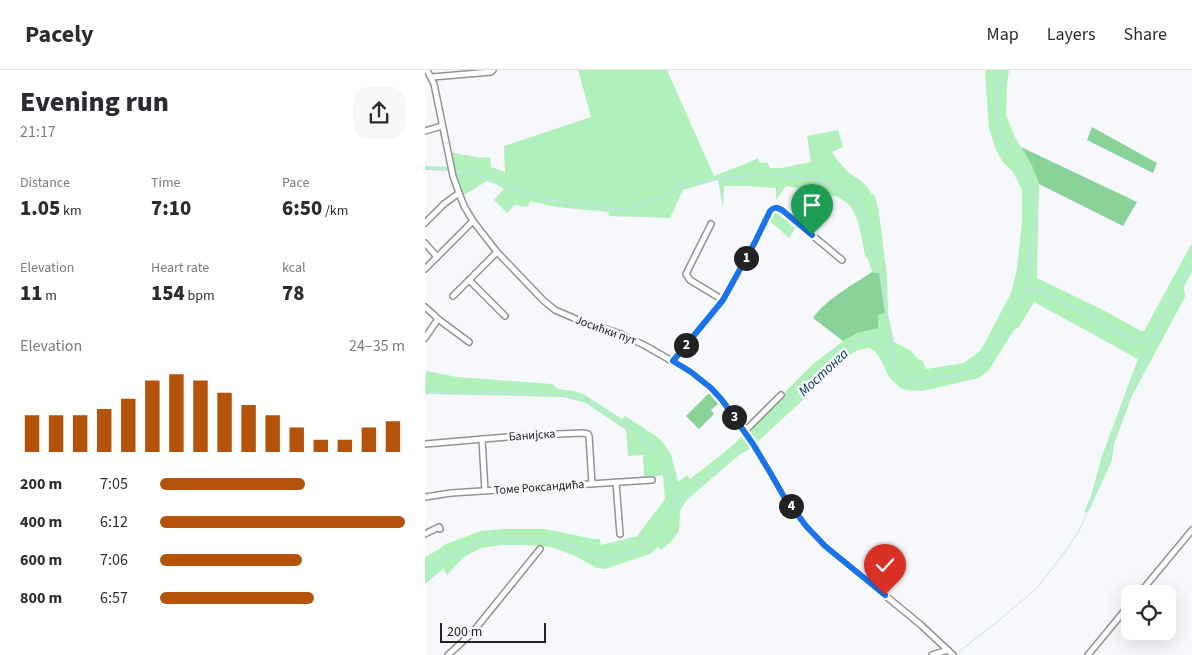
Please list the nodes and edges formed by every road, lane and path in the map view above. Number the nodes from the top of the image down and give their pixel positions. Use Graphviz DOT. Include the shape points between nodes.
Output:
graph roads {
  1 [pos="427,70"];
  2 [pos="493,70"];
  3 [pos="432,78"];
  4 [pos="442,126"];
  5 [pos="425,131"];
  6 [pos="459,193"];
  7 [pos="473,221"];
  8 [pos="425,223"];
  9 [pos="711,224"];
  10 [pos="425,243"];
  11 [pos="497,252"];
  12 [pos="437,257"];
  13 [pos="842,260"];
  14 [pos="425,269"];
  15 [pos="469,280"];
  16 [pos="453,296"];
  17 [pos="723,300"];
  18 [pos="425,307"];
  19 [pos="505,316"];
  20 [pos="438,320"];
  21 [pos="425,338"];
  22 [pos="469,342"];
  23 [pos="673,361"];
  24 [pos="781,395"];
  25 [pos="745,433"];
  26 [pos="482,439"];
  27 [pos="425,444"];
  28 [pos="653,480"];
  29 [pos="616,482"];
  30 [pos="592,484"];
  31 [pos="485,491"];
  32 [pos="425,497"];
  33 [pos="440,529"];
  34 [pos="1192,530"];
  35 [pos="425,534"];
  36 [pos="620,534"];
  37 [pos="540,549"];
  38 [pos="1146,585"];
  39 [pos="1121,615"];
  40 [pos="951,652"];
  41 [pos="448,655"];
  42 [pos="932,655"];
  43 [pos="1088,655"];
  1 -- 3 [label="street, Јосићки пут"];
  2 -- 3 [label="street"];
  3 -- 4 [label="street, Јосићки пут"];
  4 -- 5 [label="street"];
  4 -- 6 [label="street, Јосићки пут"];
  6 -- 7 [label="street, Јосићки пут"];
  6 -- 8 [label="street"];
  7 -- 11 [label="street, Јосићки пут"];
  7 -- 12 [label="street"];
  9 -- 17 [label="street" via="686,274 690,280"];
  10 -- 12 [label="street"];
  11 -- 15 [label="street"];
  11 -- 23 [label="street, Јосићки пут" via="555,310 621,334"];
  12 -- 14 [label="street"];
  13 -- 17 [label="street" via="782,210 773,208"];
  15 -- 16 [label="street"];
  15 -- 19 [label="street"];
  17 -- 23 [label="street"];
  18 -- 20 [label="street"];
  20 -- 21 [label="street"];
  20 -- 22 [label="street"];
  23 -- 25 [label="street, Јосићки пут" via="711,388"];
  24 -- 25 [label="street"];
  25 -- 40 [label="street, Јосићки пут" via="806,526 825,546"];
  26 -- 27 [label="street, Банијска"];
  26 -- 30 [label="street, Банијска" via="588,434"];
  26 -- 31 [label="street"];
  28 -- 29 [label="street, Томе Роксандића"];
  29 -- 30 [label="street, Томе Роксандића"];
  29 -- 36 [label="street"];
  30 -- 31 [label="street, Томе Роксандића"];
  31 -- 32 [label="street, Томе Роксандића"];
  33 -- 35 [label="street"];
  34 -- 38 [label="street"];
  37 -- 41 [label="street" via="478,627"];
  39 -- 43 [label="street"];
  40 -- 42 [label="street"];
}
